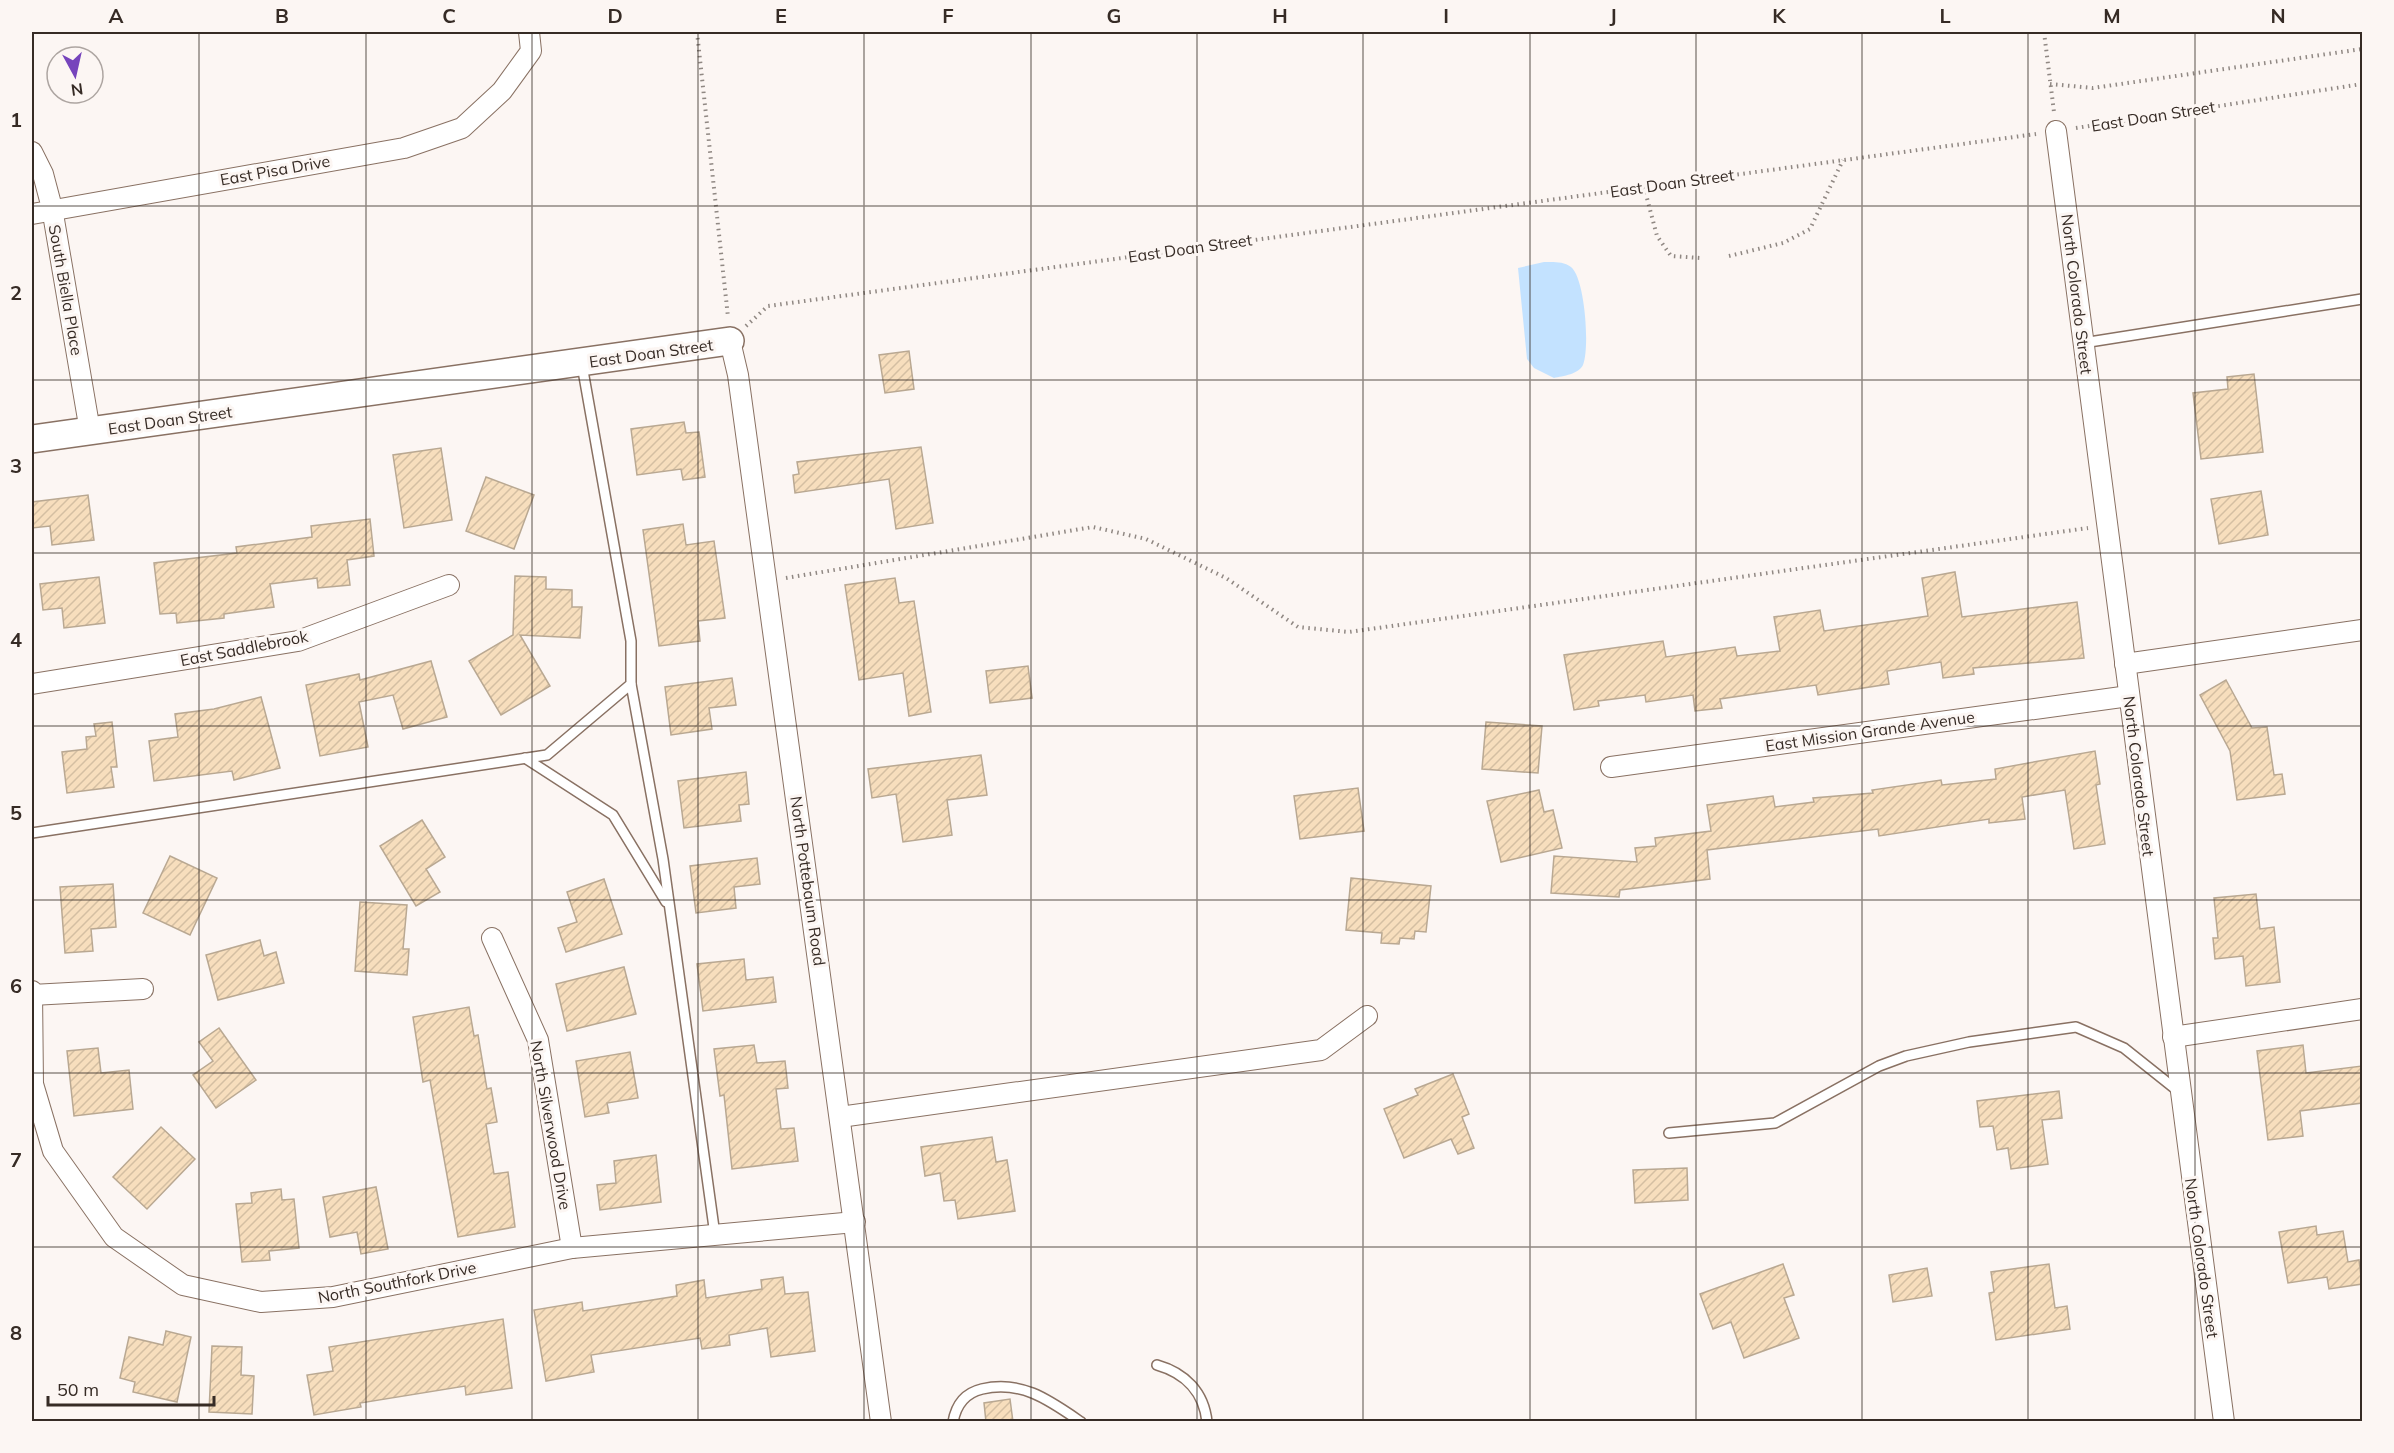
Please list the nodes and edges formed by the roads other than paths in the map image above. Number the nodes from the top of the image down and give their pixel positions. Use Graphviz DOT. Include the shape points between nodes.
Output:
graph roads {
  1 [pos="529,32"];
  2 [pos="2056,131"];
  3 [pos="32,152"];
  4 [pos="52,208"];
  5 [pos="32,214"];
  6 [pos="2362,299"];
  7 [pos="730,341"];
  8 [pos="2083,343"];
  9 [pos="582,362"];
  10 [pos="90,431"];
  11 [pos="32,439"];
  12 [pos="449,585"];
  13 [pos="2362,630"];
  14 [pos="2125,664"];
  15 [pos="32,684"];
  16 [pos="631,684"];
  17 [pos="2129,696"];
  18 [pos="525,758"];
  19 [pos="1611,767"];
  20 [pos="32,833"];
  21 [pos="669,906"];
  22 [pos="492,938"];
  23 [pos="143,989"];
  24 [pos="32,993"];
  25 [pos="2362,1009"];
  26 [pos="1367,1016"];
  27 [pos="2173,1037"];
  28 [pos="2180,1092"];
  29 [pos="840,1117"];
  30 [pos="1669,1133"];
  31 [pos="855,1222"];
  32 [pos="716,1235"];
  33 [pos="572,1248"];
  34 [pos="1157,1365"];
  35 [pos="880,1422"];
  36 [pos="953,1422"];
  37 [pos="1081,1422"];
  38 [pos="1207,1422"];
  39 [pos="2224,1422"];
  1 -- 4 [label="street, East Pisa Drive" via="531,51 502,92 462,128 404,148"];
  2 -- 8 [label="street, North Colorado Street"];
  3 -- 4 [label="street, South Biella Place"];
  4 -- 5 [label="street, East Pisa Drive"];
  4 -- 10 [label="street, South Biella Place"];
  6 -- 8 [label="lane"];
  7 -- 9 [label="street, East Doan Street"];
  7 -- 29 [label="street, North Pottebaum Road" via="738,375"];
  8 -- 14 [label="street, North Colorado Street"];
  9 -- 10 [label="street, East Doan Street"];
  9 -- 16 [label="lane" via="631,641"];
  10 -- 11 [label="street, East Doan Street"];
  12 -- 15 [label="street, East Saddlebrook" via="298,641"];
  13 -- 14 [label="street"];
  14 -- 17 [label="street, North Colorado Street"];
  16 -- 18 [label="lane" via="547,755"];
  16 -- 21 [label="lane"];
  17 -- 19 [label="street, East Mission Grande Avenue"];
  17 -- 27 [label="street, North Colorado Street"];
  18 -- 20 [label="lane"];
  18 -- 21 [label="lane" via="612,815"];
  21 -- 32 [label="lane"];
  22 -- 33 [label="street, North Silverwood Drive" via="538,1040"];
  23 -- 24 [label="street"];
  24 -- 33 [label="street, North Southfork Drive" via="33,1084 53,1152 114,1237 183,1285 261,1302 333,1297"];
  25 -- 27 [label="street"];
  26 -- 29 [label="street" via="1321,1050"];
  27 -- 28 [label="street, North Colorado Street"];
  28 -- 30 [label="lane" via="2124,1048 2076,1027 1969,1042 1906,1056 1775,1123"];
  28 -- 39 [label="street, North Colorado Street"];
  29 -- 31 [label="street, North Pottebaum Road"];
  31 -- 32 [label="street, North Southfork Drive"];
  31 -- 35 [label="street, North Pottebaum Road"];
  32 -- 33 [label="street, North Southfork Drive"];
  34 -- 38 [label="lane" via="1175,1370 1192,1384 1204,1402"];
  36 -- 37 [label="lane" via="956,1407 972,1392 1002,1384 1031,1392"];
}
